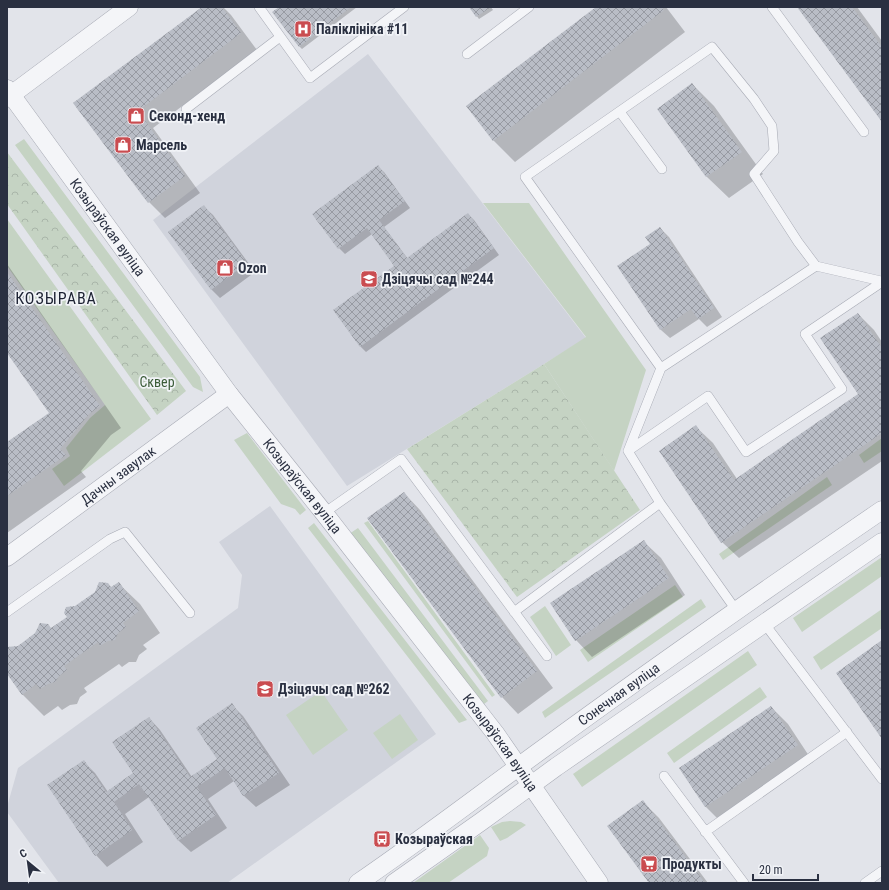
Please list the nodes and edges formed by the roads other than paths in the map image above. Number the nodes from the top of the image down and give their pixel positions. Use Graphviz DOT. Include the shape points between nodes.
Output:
graph roads {
  1 [pos="129,7"];
  2 [pos="258,7"];
  3 [pos="404,7"];
  4 [pos="529,7"];
  5 [pos="772,7"];
  6 [pos="280,36"];
  7 [pos="467,54"];
  8 [pos="8,94"];
  9 [pos="186,109"];
  10 [pos="620,112"];
  11 [pos="864,132"];
  12 [pos="662,169"];
  13 [pos="816,266"];
  14 [pos="882,282"];
  15 [pos="661,368"];
  16 [pos="229,394"];
  17 [pos="628,451"];
  18 [pos="660,503"];
  19 [pos="882,510"];
  20 [pos="324,513"];
  21 [pos="882,542"];
  22 [pos="7,557"];
  23 [pos="736,610"];
  24 [pos="7,612"];
  25 [pos="514,612"];
  26 [pos="190,613"];
  27 [pos="764,623"];
  28 [pos="547,656"];
  29 [pos="847,732"];
  30 [pos="519,766"];
  31 [pos="664,776"];
  32 [pos="882,779"];
  33 [pos="532,785"];
  34 [pos="705,832"];
  35 [pos="882,871"];
  36 [pos="358,883"];
  37 [pos="394,883"];
  38 [pos="599,883"];
  39 [pos="744,883"];
  40 [pos="866,883"];
  1 -- 8 [label="street"];
  2 -- 6 [label="lane"];
  3 -- 6 [label="lane" via="310,78"];
  4 -- 7 [label="lane"];
  5 -- 11 [label="lane"];
  6 -- 9 [label="lane"];
  8 -- 16 [label="street, Козыраўская вуліца"];
  10 -- 12 [label="lane"];
  10 -- 13 [label="lane" via="712,47 772,126 774,150 754,174"];
  10 -- 15 [label="lane" via="525,178"];
  13 -- 14 [label="lane"];
  13 -- 15 [label="lane"];
  14 -- 17 [label="lane" via="805,334 842,389 746,452 708,396"];
  15 -- 17 [label="lane"];
  16 -- 20 [label="street, Козыраўская вуліца"];
  16 -- 22 [label="street, Дачны завулак"];
  17 -- 18 [label="lane"];
  18 -- 23 [label="lane"];
  18 -- 25 [label="lane"];
  19 -- 23 [label="street, Сонечная вуліца"];
  20 -- 25 [label="lane" via="400,459"];
  20 -- 30 [label="street, Козыраўская вуліца"];
  21 -- 27 [label="street, Сонечная вуліца"];
  23 -- 30 [label="street, Сонечная вуліца"];
  24 -- 26 [label="lane" via="110,539 125,532"];
  25 -- 28 [label="lane"];
  27 -- 29 [label="lane"];
  27 -- 33 [label="street, Сонечная вуліца"];
  29 -- 32 [label="lane"];
  29 -- 34 [label="lane"];
  30 -- 33 [label="street, Козыраўская вуліца"];
  30 -- 36 [label="street, Сонечная вуліца"];
  31 -- 34 [label="lane"];
  33 -- 37 [label="street, Сонечная вуліца"];
  33 -- 38 [label="street, Козыраўская вуліца"];
  34 -- 39 [label="lane"];
  35 -- 40 [label="lane"];
}
